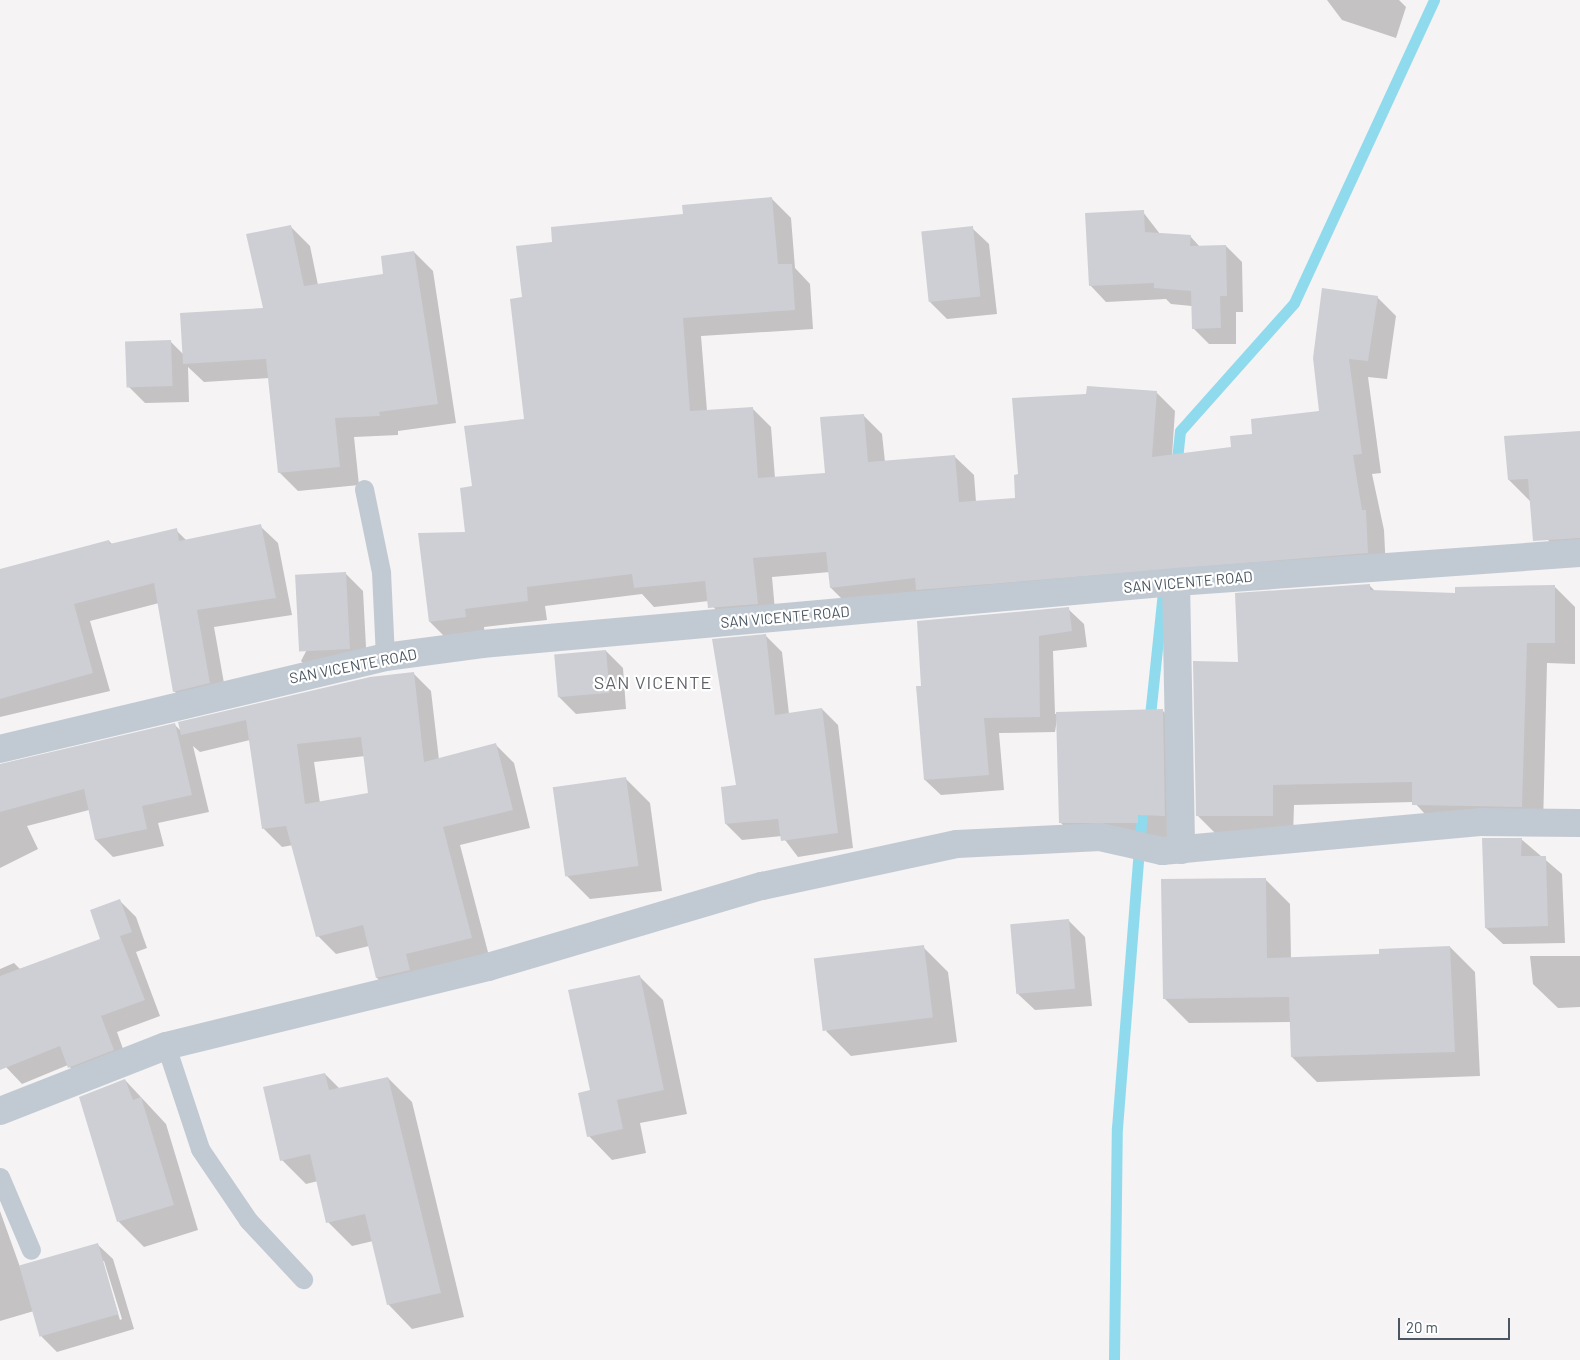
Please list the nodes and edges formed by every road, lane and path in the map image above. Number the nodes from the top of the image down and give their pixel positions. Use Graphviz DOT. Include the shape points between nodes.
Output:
graph roads {
  1 [pos="364,488"];
  2 [pos="1580,553"];
  3 [pos="1172,582"];
  4 [pos="385,657"];
  5 [pos="0,749"];
  6 [pos="1580,823"];
  7 [pos="1171,850"];
  8 [pos="166,1046"];
  9 [pos="0,1111"];
  10 [pos="0,1177"];
  11 [pos="31,1250"];
  12 [pos="303,1279"];
  1 -- 4 [label="lane" via="381,572"];
  2 -- 3 [label="street, SAN VICENTE ROAD"];
  3 -- 4 [label="street, SAN VICENTE ROAD"];
  3 -- 7 [label="street"];
  4 -- 5 [label="street, SAN VICENTE ROAD"];
  6 -- 7 [label="street" via="1480,822"];
  7 -- 8 [label="street" via="1100,837 956,844 762,886 488,967"];
  8 -- 9 [label="street"];
  8 -- 12 [label="lane" via="200,1149 248,1220"];
  10 -- 11 [label="lane"];
}
